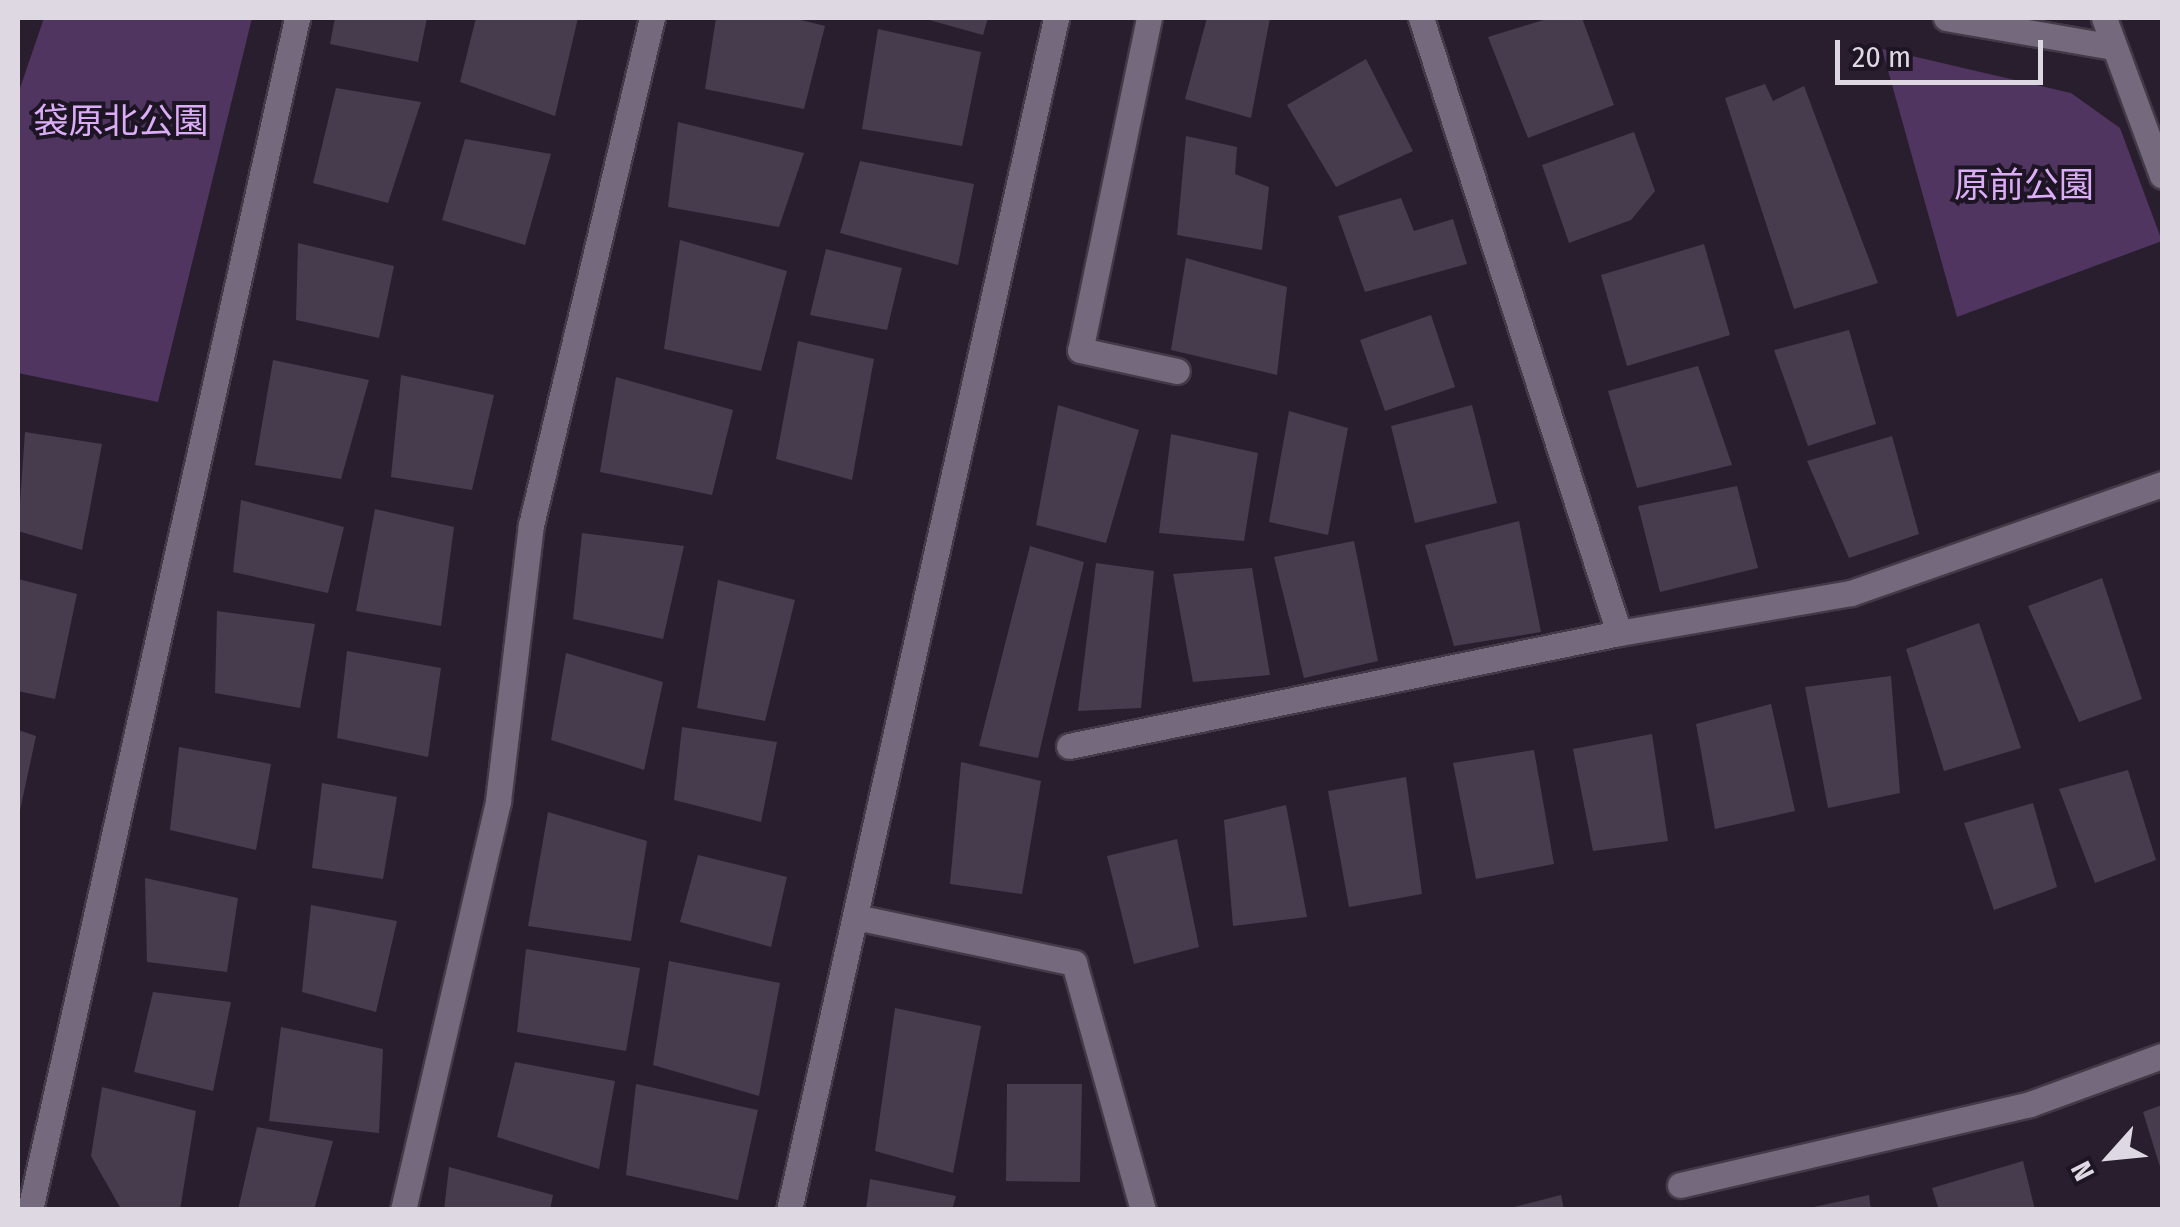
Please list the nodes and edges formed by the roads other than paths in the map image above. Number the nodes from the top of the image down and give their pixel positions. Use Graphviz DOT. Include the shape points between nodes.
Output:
graph roads {
  1 [pos="298,18"];
  2 [pos="652,18"];
  3 [pos="1056,18"];
  4 [pos="1149,18"];
  5 [pos="1421,18"];
  6 [pos="1946,18"];
  7 [pos="2104,18"];
  8 [pos="2114,47"];
  9 [pos="2162,176"];
  10 [pos="1177,370"];
  11 [pos="2162,484"];
  12 [pos="1619,634"];
  13 [pos="1069,746"];
  14 [pos="856,916"];
  15 [pos="2162,1056"];
  16 [pos="1680,1185"];
  17 [pos="30,1210"];
  18 [pos="403,1210"];
  19 [pos="789,1210"];
  20 [pos="1143,1210"];
  1 -- 17 [label="street"];
  2 -- 18 [label="street" via="531,525 498,801"];
  3 -- 14 [label="street"];
  4 -- 10 [label="street" via="1080,350"];
  5 -- 12 [label="street"];
  6 -- 8 [label="street"];
  7 -- 8 [label="street"];
  8 -- 9 [label="street"];
  11 -- 12 [label="street" via="1851,593"];
  12 -- 13 [label="street"];
  14 -- 19 [label="street"];
  14 -- 20 [label="street" via="1074,963"];
  15 -- 16 [label="street" via="2030,1104"];
}
